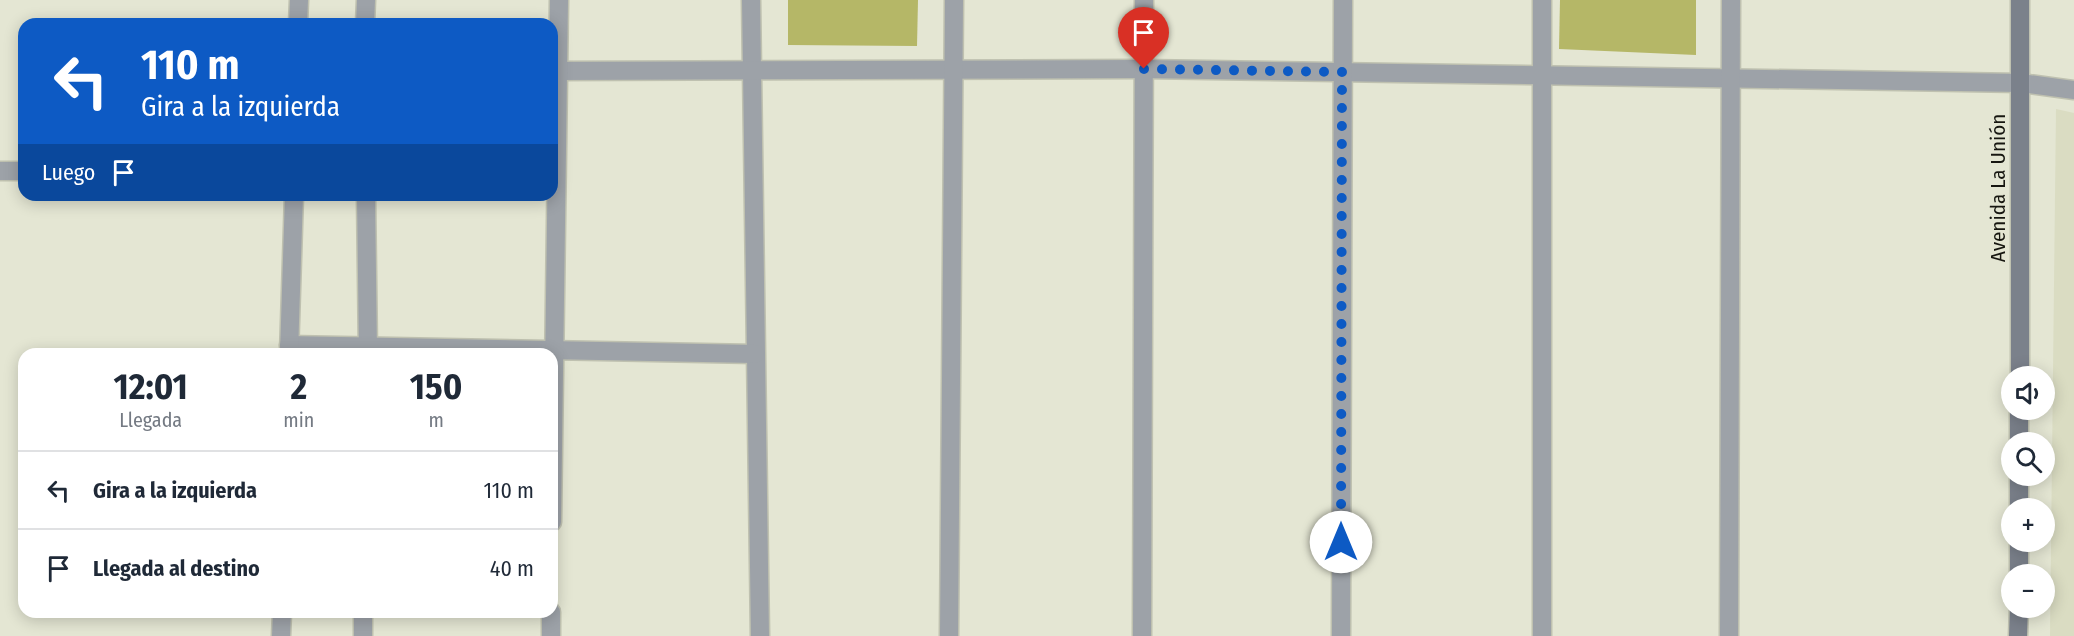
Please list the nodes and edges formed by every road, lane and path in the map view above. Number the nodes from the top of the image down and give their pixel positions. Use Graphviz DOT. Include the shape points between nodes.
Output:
graph roads {
  1 [pos="299,0"];
  2 [pos="366,0"];
  3 [pos="559,0"];
  4 [pos="751,0"];
  5 [pos="954,0"];
  6 [pos="1144,0"];
  7 [pos="1343,0"];
  8 [pos="1542,0"];
  9 [pos="1731,0"];
  10 [pos="2020,0"];
  11 [pos="298,18"];
  12 [pos="365,18"];
  13 [pos="558,18"];
  14 [pos="1144,69"];
  15 [pos="558,71"];
  16 [pos="953,71"];
  17 [pos="750,72"];
  18 [pos="1342,72"];
  19 [pos="1542,75"];
  20 [pos="1731,79"];
  21 [pos="2021,83"];
  22 [pos="2074,90"];
  23 [pos="0,171"];
  24 [pos="18,171"];
  25 [pos="294,201"];
  26 [pos="366,201"];
  27 [pos="555,201"];
  28 [pos="289,348"];
  29 [pos="368,348"];
  30 [pos="554,348"];
  31 [pos="558,350"];
  32 [pos="755,354"];
  33 [pos="2020,366"];
  34 [pos="282,618"];
  35 [pos="363,618"];
  36 [pos="551,618"];
  37 [pos="2019,618"];
  38 [pos="281,636"];
  39 [pos="363,636"];
  40 [pos="551,636"];
  41 [pos="760,636"];
  42 [pos="949,636"];
  43 [pos="1142,636"];
  44 [pos="1341,636"];
  45 [pos="1542,636"];
  46 [pos="1729,636"];
  47 [pos="2018,636"];
  1 -- 11 [label="street"];
  2 -- 12 [label="street"];
  3 -- 13 [label="street"];
  4 -- 17 [label="street"];
  5 -- 16 [label="street"];
  6 -- 14 [label="street"];
  7 -- 18 [label="street"];
  8 -- 19 [label="street"];
  9 -- 20 [label="street"];
  10 -- 21 [label="main road, Avenida La Unión"];
  14 -- 16 [label="street"];
  14 -- 18 [label="street"];
  14 -- 43 [label="street"];
  15 -- 17 [label="street"];
  16 -- 17 [label="street"];
  16 -- 42 [label="street"];
  17 -- 32 [label="street"];
  18 -- 19 [label="street"];
  18 -- 44 [label="street"];
  19 -- 20 [label="street"];
  19 -- 45 [label="street"];
  20 -- 21 [label="street"];
  20 -- 46 [label="street"];
  21 -- 22 [label="street"];
  21 -- 33 [label="main road, Avenida La Unión"];
  23 -- 24 [label="street"];
  25 -- 28 [label="street"];
  26 -- 29 [label="street"];
  27 -- 30 [label="street"];
  31 -- 32 [label="street"];
  32 -- 41 [label="street"];
  34 -- 38 [label="street"];
  35 -- 39 [label="street"];
  36 -- 40 [label="street"];
  37 -- 47 [label="main road"];
}
